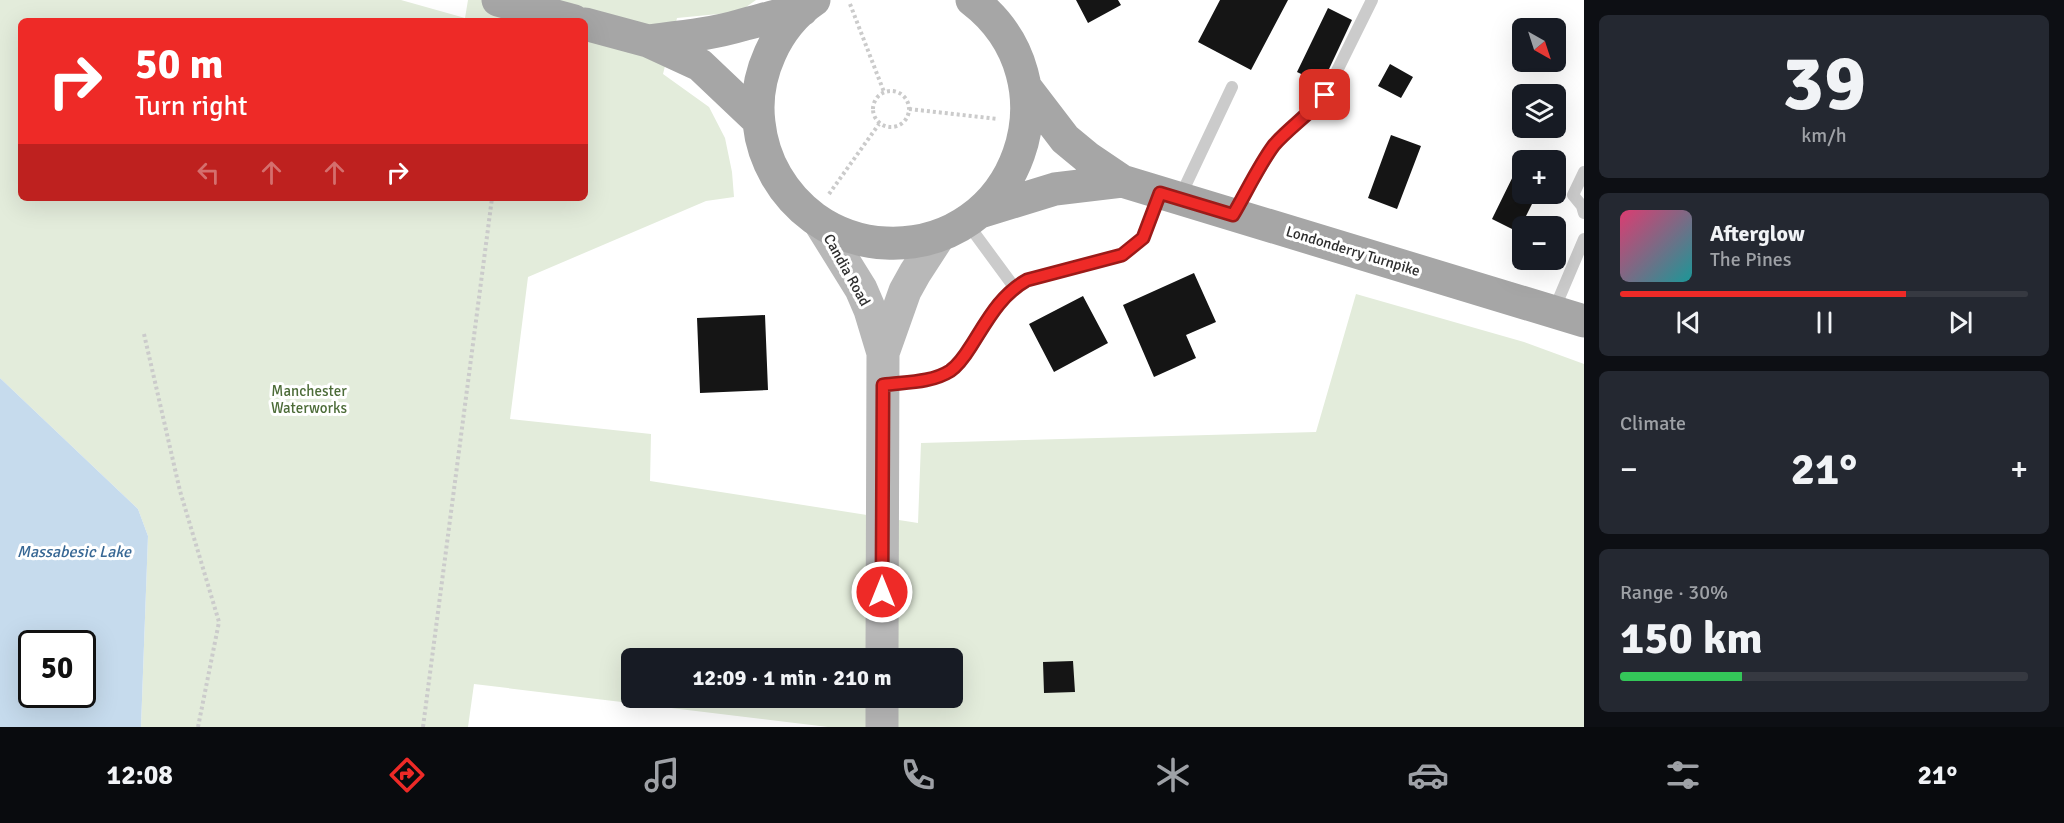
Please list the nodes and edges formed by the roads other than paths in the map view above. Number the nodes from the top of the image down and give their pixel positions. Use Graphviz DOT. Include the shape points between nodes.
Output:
graph roads {
  1 [pos="498,0"];
  2 [pos="972,0"];
  3 [pos="1371,0"];
  4 [pos="808,5"];
  5 [pos="563,18"];
  6 [pos="588,25"];
  7 [pos="648,41"];
  8 [pos="1232,87"];
  9 [pos="1026,88"];
  10 [pos="758,120"];
  11 [pos="1584,172"];
  12 [pos="1122,181"];
  13 [pos="1170,196"];
  14 [pos="1583,207"];
  15 [pos="1233,215"];
  16 [pos="815,219"];
  17 [pos="961,223"];
  18 [pos="1584,239"];
  19 [pos="1014,287"];
  20 [pos="1553,311"];
  21 [pos="1584,321"];
  22 [pos="883,369"];
  23 [pos="882,648"];
  1 -- 5 [label="main road"];
  2 -- 9 [label="main road" via="1011,43"];
  3 -- 15 [label="lane" via="1325,95 1273,147"];
  4 -- 7 [label="main road" via="742,26"];
  4 -- 10 [label="main road" via="782,33 767,60 759,89"];
  6 -- 7 [label="main road"];
  7 -- 10 [label="main road" via="700,65"];
  8 -- 13 [label="lane"];
  9 -- 12 [label="main road, Londonderry Turnpike" via="1065,139"];
  9 -- 17 [label="main road" via="1027,123 1019,156 1002,187"];
  10 -- 16 [label="main road" via="774,173 789,195"];
  11 -- 14 [label="lane" via="1573,195"];
  12 -- 13 [label="main road, Londonderry Turnpike"];
  12 -- 17 [label="main road, Londonderry Turnpike" via="1029,195"];
  13 -- 15 [label="main road, Londonderry Turnpike"];
  13 -- 19 [label="lane" via="1143,238 1122,255 1027,280"];
  15 -- 20 [label="main road, Londonderry Turnpike"];
  16 -- 17 [label="main road, Londonderry Turnpike" via="848,236 878,243 908,243"];
  16 -- 22 [label="main road, Candia Road" via="861,289 870,310"];
  17 -- 19 [label="lane"];
  17 -- 22 [label="main road, Candia Road" via="915,273 905,291"];
  18 -- 20 [label="lane"];
  19 -- 22 [label="lane" via="951,370 928,380"];
  20 -- 21 [label="main road, Londonderry Turnpike"];
  22 -- 23 [label="main road, Candia Road"];
}
